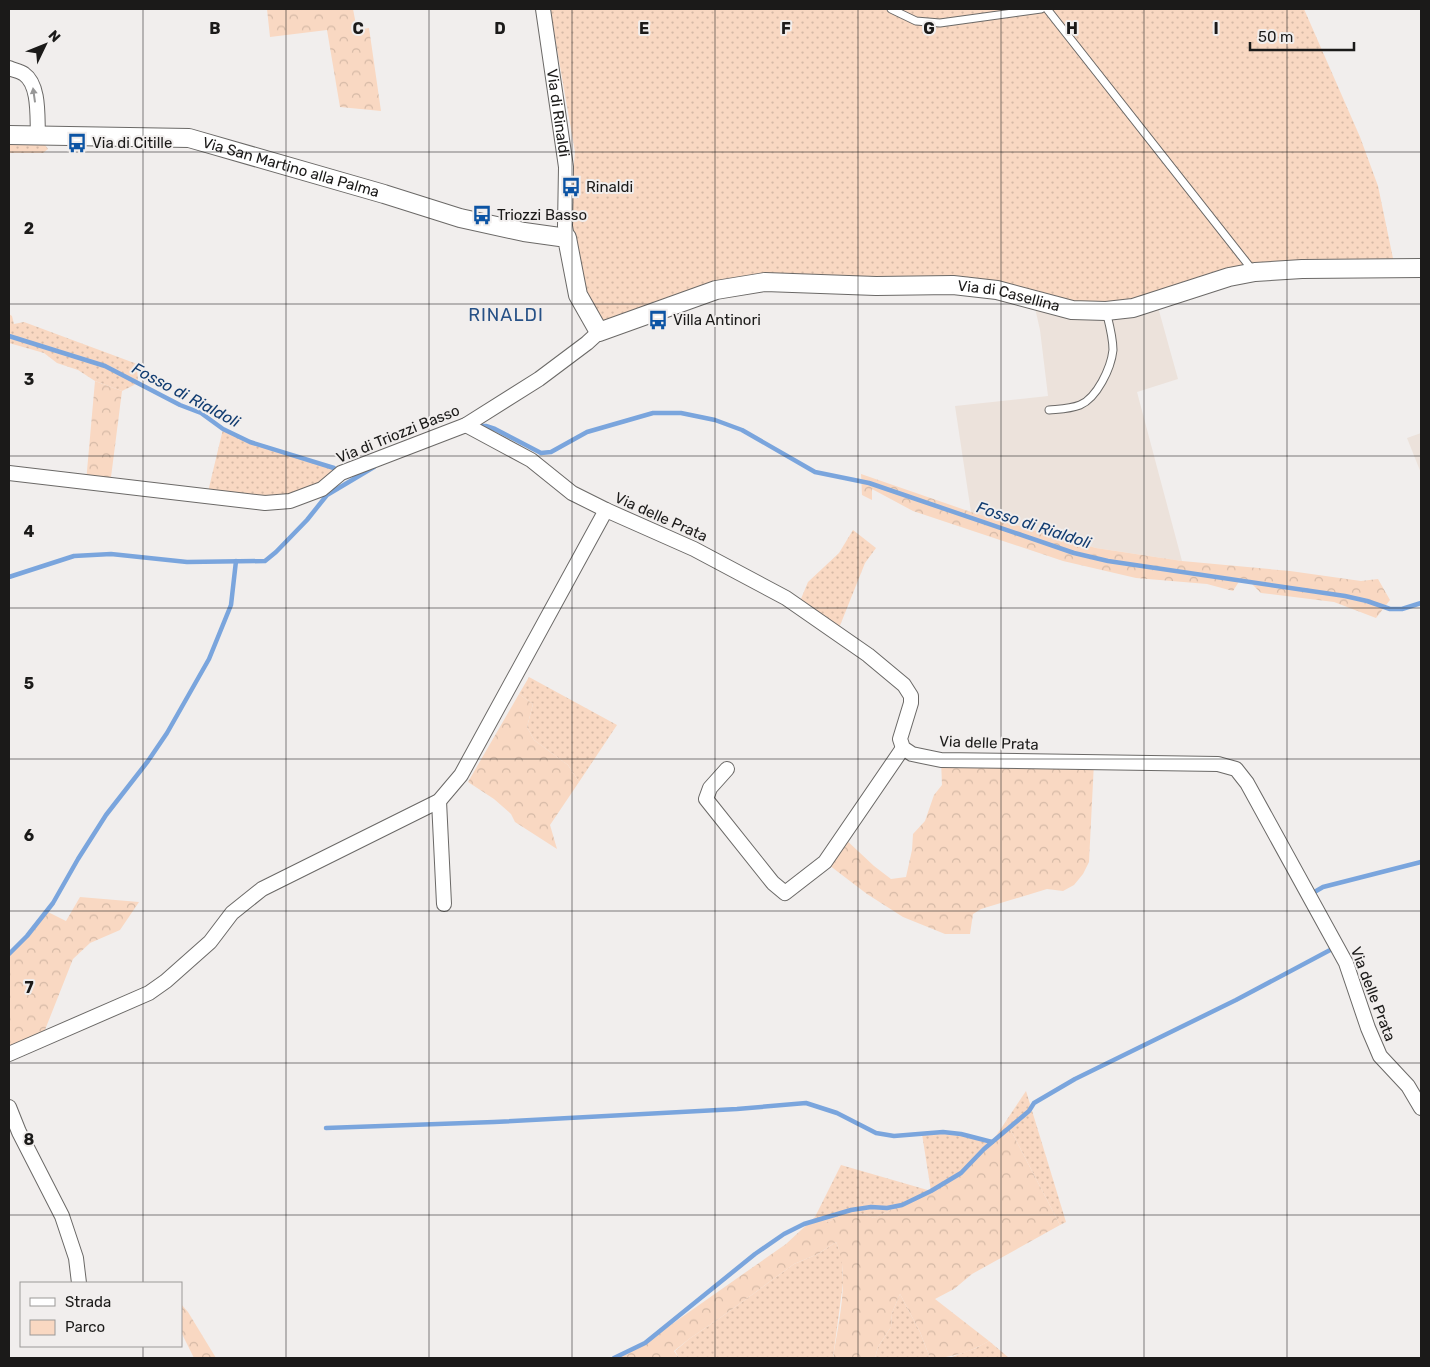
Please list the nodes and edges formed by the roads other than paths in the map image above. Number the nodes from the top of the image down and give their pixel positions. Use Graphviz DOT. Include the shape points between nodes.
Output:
graph roads {
  1 [pos="543,9"];
  2 [pos="891,9"];
  3 [pos="1042,9"];
  4 [pos="1047,9"];
  5 [pos="9,68"];
  6 [pos="9,135"];
  7 [pos="38,135"];
  8 [pos="568,238"];
  9 [pos="1421,268"];
  10 [pos="1255,272"];
  11 [pos="1106,311"];
  12 [pos="599,332"];
  13 [pos="1049,410"];
  14 [pos="466,425"];
  15 [pos="9,473"];
  16 [pos="606,510"];
  17 [pos="903,748"];
  18 [pos="727,769"];
  19 [pos="439,801"];
  20 [pos="444,904"];
  21 [pos="9,1054"];
  22 [pos="9,1107"];
  23 [pos="1421,1108"];
  24 [pos="79,1282"];
  1 -- 8 [label="street, Via di Rinaldi" via="566,167 565,226"];
  2 -- 3 [label="lane" via="916,21 940,23"];
  4 -- 10 [label="lane"];
  7 -- 5 [label="street, one-way" via="32,82 24,74"];
  6 -- 7 [label="street, Via San Martino alla Palma"];
  7 -- 8 [label="street, Via San Martino alla Palma" via="189,138 460,218"];
  8 -- 12 [label="street, Via di Rinaldi" via="578,294"];
  9 -- 10 [label="street, Via di Casellina"];
  10 -- 11 [label="street, Via di Casellina" via="1229,276 1133,308"];
  11 -- 12 [label="street, Via di Casellina" via="1072,310 997,290 954,285 766,282 716,290"];
  11 -- 13 [label="lane" via="1113,350 1102,384 1082,404"];
  12 -- 14 [label="street, Via di Triozzi Basso" via="539,379"];
  14 -- 15 [label="street, Via di Triozzi Basso" via="341,473 322,489 290,501 265,503"];
  14 -- 16 [label="street, Via delle Prata" via="531,460 572,493"];
  16 -- 17 [label="street, Via delle Prata" via="694,549 786,598 868,655 904,685 911,696 900,739"];
  16 -- 19 [label="street" via="461,775"];
  17 -- 18 [label="street" via="825,862 784,893 772,883 706,799 710,788"];
  17 -- 23 [label="street, Via delle Prata" via="912,754 940,760 1218,764 1236,769 1247,783 1346,962 1380,1056 1408,1086"];
  19 -- 20 [label="street"];
  19 -- 21 [label="street" via="262,889 232,913 210,942 149,993"];
  22 -- 24 [label="street" via="62,1216 76,1258"];
}
